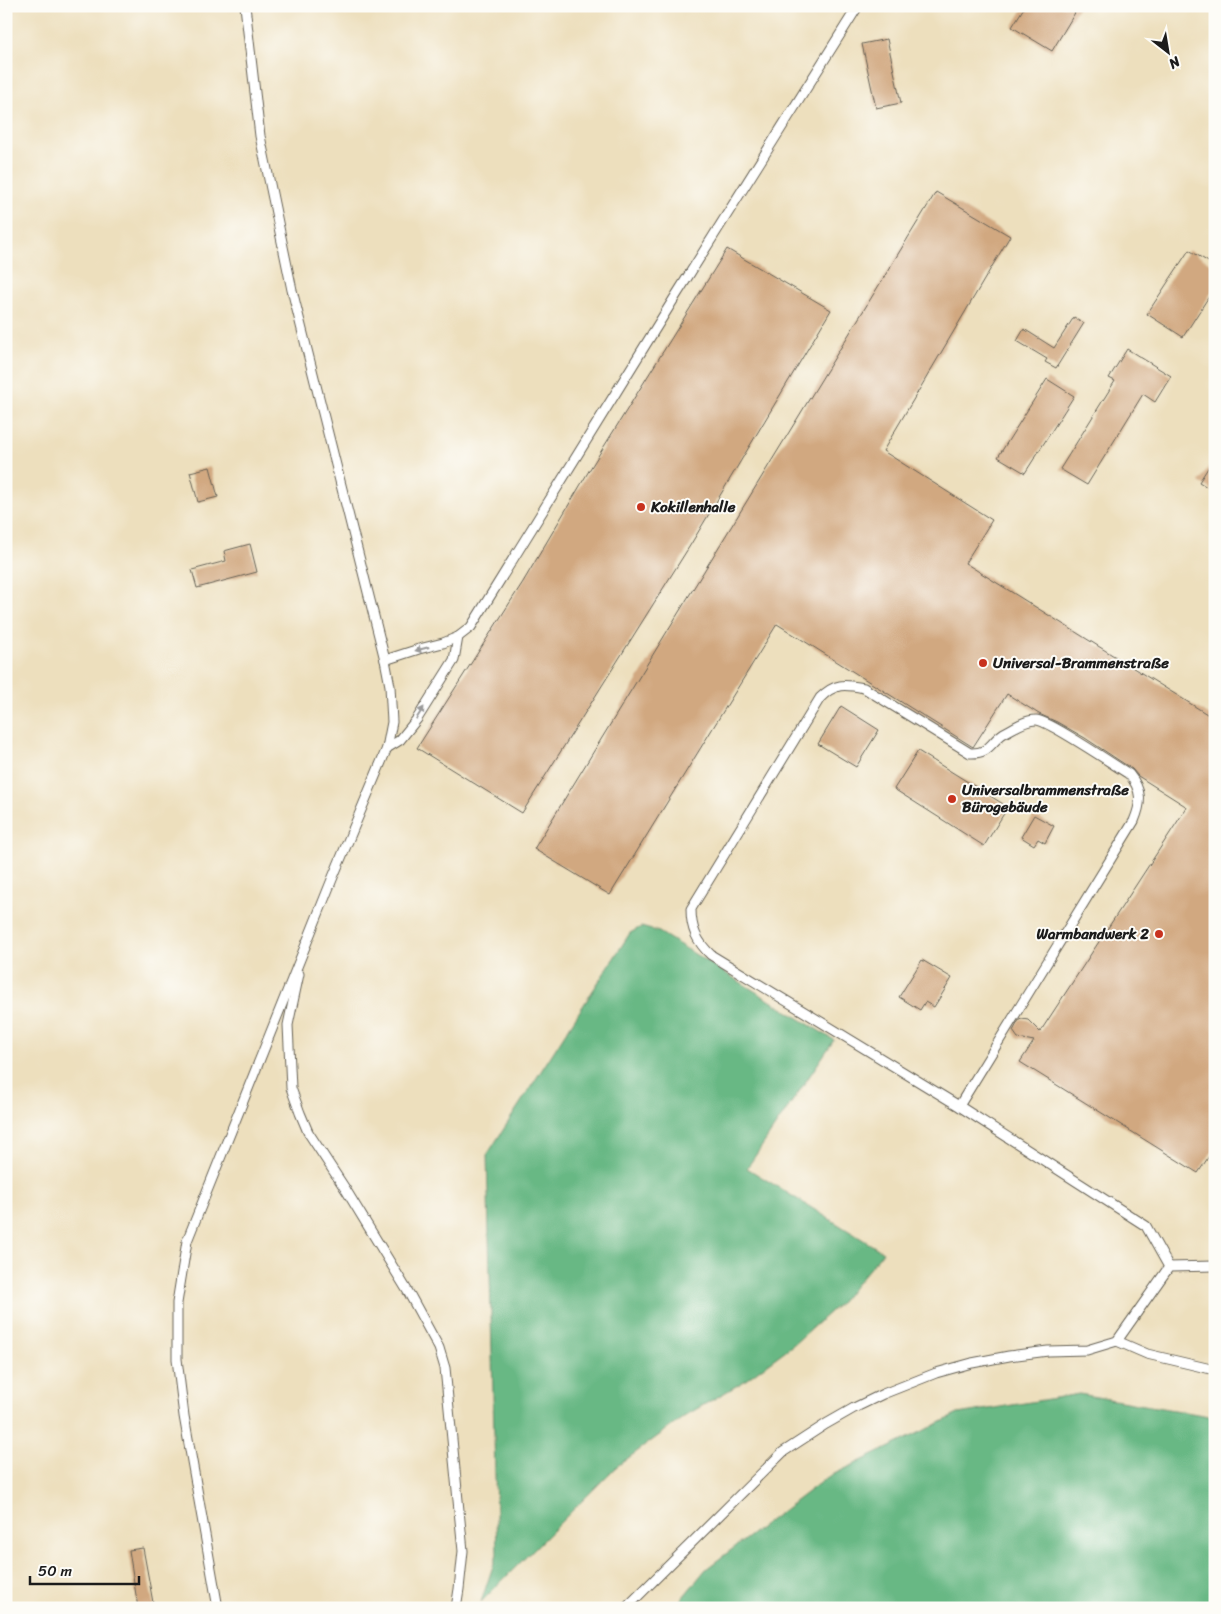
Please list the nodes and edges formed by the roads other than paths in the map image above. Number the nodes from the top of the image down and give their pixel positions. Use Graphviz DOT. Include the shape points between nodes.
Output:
graph roads {
  1 [pos="245,6"];
  2 [pos="858,6"];
  3 [pos="458,637"];
  4 [pos="385,660"];
  5 [pos="387,748"];
  6 [pos="305,946"];
  7 [pos="959,1106"];
  8 [pos="1215,1266"];
  9 [pos="1169,1267"];
  10 [pos="1117,1341"];
  11 [pos="1215,1370"];
  12 [pos="218,1608"];
  13 [pos="456,1608"];
  14 [pos="626,1608"];
  1 -- 4 [label="lane" via="260,136 292,290"];
  2 -- 3 [label="lane" via="471,627"];
  3 -- 4 [label="lane, one-way"];
  5 -- 3 [label="lane, one-way" via="400,740 417,719 454,660"];
  4 -- 5 [label="lane" via="392,722"];
  5 -- 6 [label="lane"];
  6 -- 12 [label="lane" via="187,1241 177,1303 177,1359 184,1416"];
  6 -- 13 [label="lane" via="288,1025 291,1088 308,1132 410,1295 439,1348 445,1368 463,1551"];
  7 -- 7 [label="lane" via="711,955 693,931 691,909 820,698 838,686 864,688 970,753 980,754 1001,735 1037,720 1129,774 1137,783 1140,806 1134,821"];
  7 -- 9 [label="lane" via="1146,1226"];
  8 -- 9 [label="lane"];
  9 -- 10 [label="lane"];
  10 -- 11 [label="lane" via="1146,1354"];
  10 -- 14 [label="lane" via="1087,1350 1048,1350 972,1363 936,1373 854,1408 783,1452"];
}
